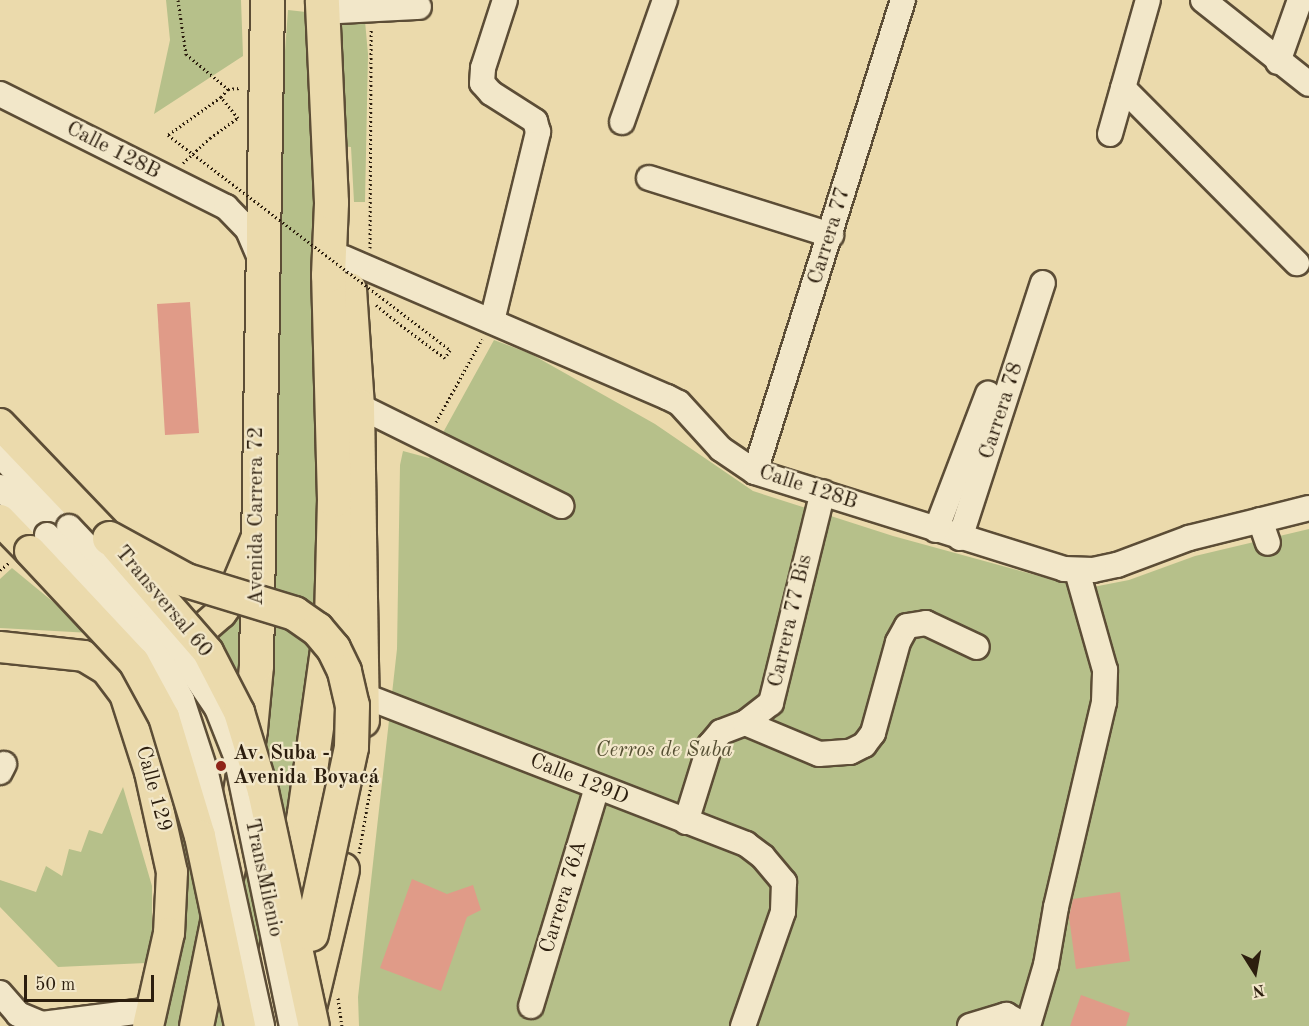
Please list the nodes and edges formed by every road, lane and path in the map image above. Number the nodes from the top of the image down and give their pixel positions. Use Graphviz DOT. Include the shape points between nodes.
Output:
graph roads {
  1 [pos="178,0"];
  2 [pos="267,0"];
  3 [pos="505,0"];
  4 [pos="665,0"];
  5 [pos="903,0"];
  6 [pos="1148,0"];
  7 [pos="1203,0"];
  8 [pos="1300,0"];
  9 [pos="322,6"];
  10 [pos="418,7"];
  11 [pos="1278,62"];
  12 [pos="1309,84"];
  13 [pos="1123,88"];
  14 [pos="0,94"];
  15 [pos="220,97"];
  16 [pos="622,122"];
  17 [pos="1110,134"];
  18 [pos="166,178"];
  19 [pos="649,178"];
  20 [pos="261,189"];
  21 [pos="331,202"];
  22 [pos="226,207"];
  23 [pos="831,235"];
  24 [pos="344,258"];
  25 [pos="260,259"];
  26 [pos="1298,263"];
  27 [pos="1043,283"];
  28 [pos="492,321"];
  29 [pos="398,323"];
  30 [pos="988,394"];
  31 [pos="357,405"];
  32 [pos="0,424"];
  33 [pos="426,439"];
  34 [pos="0,455"];
  35 [pos="756,472"];
  36 [pos="0,487"];
  37 [pos="823,492"];
  38 [pos="561,506"];
  39 [pos="1309,508"];
  40 [pos="0,520"];
  41 [pos="936,530"];
  42 [pos="257,536"];
  43 [pos="49,537"];
  44 [pos="108,538"];
  45 [pos="960,538"];
  46 [pos="0,570"];
  47 [pos="1077,571"];
  48 [pos="0,638"];
  49 [pos="167,646"];
  50 [pos="0,647"];
  51 [pos="976,647"];
  52 [pos="363,695"];
  53 [pos="745,723"];
  54 [pos="136,727"];
  55 [pos="597,788"];
  56 [pos="686,822"];
  57 [pos="200,836"];
  58 [pos="317,946"];
  59 [pos="0,993"];
  60 [pos="531,1006"];
  61 [pos="158,1021"];
  62 [pos="749,1024"];
  63 [pos="196,1026"];
  64 [pos="240,1026"];
  65 [pos="261,1026"];
  66 [pos="294,1026"];
  67 [pos="305,1026"];
  68 [pos="314,1026"];
  69 [pos="330,1026"];
  70 [pos="970,1026"];
  71 [pos="1027,1026"];
  1 -- 15 [label="path" via="186,54 228,89"];
  2 -- 20 [label="highway, Avenida Carrera 72"];
  3 -- 28 [label="street" via="483,68 482,83 490,93 535,122 538,132"];
  4 -- 16 [label="street"];
  5 -- 23 [label="street, Carrera 77"];
  6 -- 13 [label="street"];
  7 -- 11 [label="street"];
  8 -- 11 [label="street"];
  9 -- 10 [label="street"];
  9 -- 21 [label="highway"];
  11 -- 12 [label="street"];
  13 -- 17 [label="street"];
  13 -- 26 [label="street"];
  14 -- 18 [label="street, Calle 128B"];
  15 -- 18 [label="path, bridge" via="238,118"];
  15 -- 29 [label="path, bridge" via="168,135 450,350 445,358"];
  18 -- 22 [label="street, Calle 128B"];
  19 -- 23 [label="street"];
  20 -- 22 [label="street" via="249,203"];
  20 -- 25 [label="highway, Avenida Carrera 72"];
  21 -- 24 [label="highway"];
  21 -- 65 [label="highway" via="331,621 304,813"];
  22 -- 25 [label="street, Calle 128B" via="248,230"];
  23 -- 35 [label="street, Carrera 77"];
  24 -- 28 [label="street, Calle 128B"];
  24 -- 31 [label="highway"];
  25 -- 42 [label="highway, Avenida Carrera 72"];
  27 -- 45 [label="street, Carrera 78"];
  28 -- 33 [label="path"];
  28 -- 35 [label="street, Calle 128B" via="679,403 721,449"];
  30 -- 41 [label="street"];
  31 -- 33 [label="street"];
  31 -- 52 [label="highway"];
  32 -- 43 [label="main road, Transversal 60"];
  33 -- 38 [label="street"];
  34 -- 43 [label="street, TransMilenio"];
  35 -- 37 [label="street, Calle 128B"];
  36 -- 43 [label="street, TransMilenio"];
  37 -- 41 [label="street, Calle 128B"];
  37 -- 53 [label="street, Carrera 77 Bis" via="771,703"];
  39 -- 47 [label="street, Calle 128B" via="1264,531 1189,538 1117,565"];
  40 -- 43 [label="main road, Transversal 60"];
  41 -- 45 [label="street, Calle 128B"];
  42 -- 49 [label="main road" via="231,599 220,613 200,632"];
  42 -- 63 [label="highway, Avenida Carrera 72" via="257,640 250,729"];
  43 -- 44 [label="main road, Transversal 60"];
  43 -- 46 [label="path"];
  43 -- 57 [label="main road, Transversal 60, bridge" via="151,691 182,769"];
  43 -- 65 [label="street, TransMilenio, bridge" via="137,629 163,664 182,700 206,773"];
  43 -- 66 [label="street, TransMilenio, bridge" via="158,621 216,708 236,756"];
  44 -- 58 [label="highway, bridge" via="186,580 294,613 333,648 344,671 352,705 351,747"];
  44 -- 68 [label="main road, Transversal 60, bridge" via="208,652 235,703 263,791"];
  45 -- 47 [label="street, Calle 128B"];
  47 -- 71 [label="street" via="1105,670 1104,702 1046,965"];
  48 -- 49 [label="main road" via="106,647"];
  49 -- 54 [label="main road" via="146,659 135,675"];
  50 -- 54 [label="main road, Calle 129" via="74,653 96,661 121,686"];
  51 -- 53 [label="street" via="926,623 908,626 898,642 873,734 864,745 850,752 819,754"];
  52 -- 55 [label="street, Calle 129D"];
  52 -- 58 [label="highway" via="360,760"];
  53 -- 56 [label="street, Carrera 77 Bis" via="721,732 710,745"];
  54 -- 61 [label="main road, Calle 129" via="172,872"];
  55 -- 56 [label="street, Calle 129D"];
  55 -- 60 [label="street, Carrera 76A"];
  56 -- 62 [label="street, Calle 129D" via="746,844 784,882 783,912"];
  57 -- 61 [label="highway, bridge" via="196,927"];
  57 -- 64 [label="main road, Transversal 60, bridge"];
  58 -- 66 [label="highway"];
  58 -- 67 [label="highway"];
  58 -- 69 [label="highway"];
  59 -- 61 [label="street" via="18,1014 42,1024"];
  70 -- 71 [label="street" via="1006,1015"];
}
